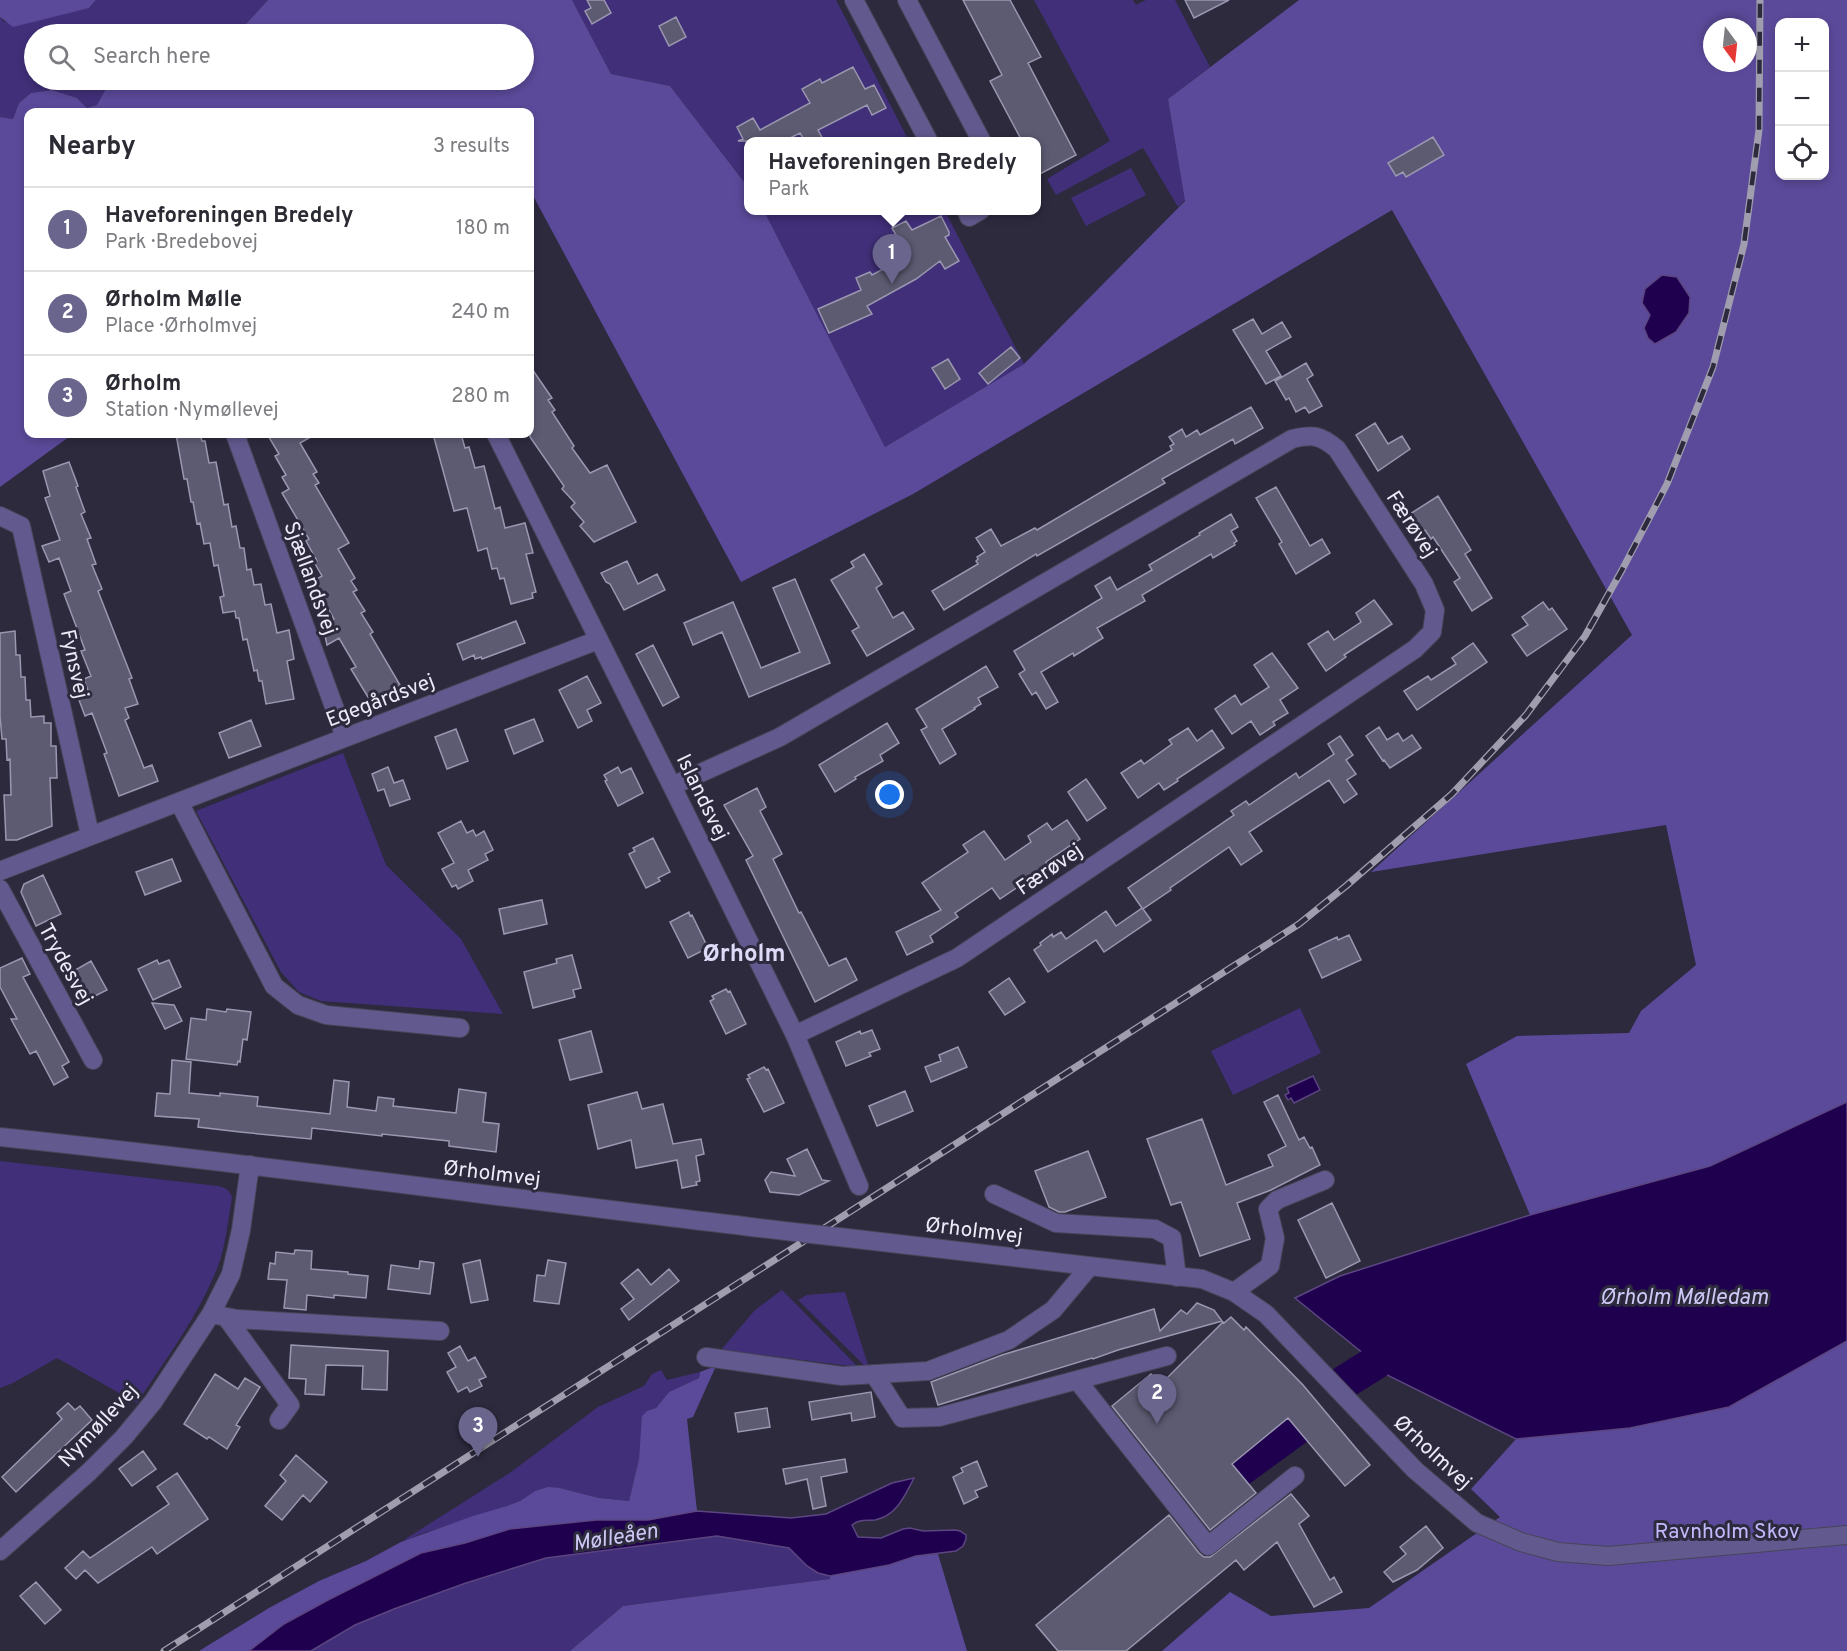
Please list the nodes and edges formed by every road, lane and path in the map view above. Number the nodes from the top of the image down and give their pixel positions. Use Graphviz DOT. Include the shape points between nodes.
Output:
graph roads {
  1 [pos="854,0"];
  2 [pos="907,0"];
  3 [pos="927,137"];
  4 [pos="980,137"];
  5 [pos="236,438"];
  6 [pos="498,438"];
  7 [pos="0,516"];
  8 [pos="598,639"];
  9 [pos="345,737"];
  10 [pos="672,786"];
  11 [pos="179,802"];
  12 [pos="90,835"];
  13 [pos="0,871"];
  14 [pos="0,890"];
  15 [pos="460,1028"];
  16 [pos="795,1035"];
  17 [pos="93,1060"];
  18 [pos="0,1137"];
  19 [pos="250,1165"];
  20 [pos="1325,1180"];
  21 [pos="859,1186"];
  22 [pos="994,1194"];
  23 [pos="1090,1266"];
  24 [pos="1177,1277"];
  25 [pos="1234,1292"];
  26 [pos="218,1315"];
  27 [pos="440,1331"];
  28 [pos="1167,1356"];
  29 [pos="706,1357"];
  30 [pos="874,1374"];
  31 [pos="1077,1380"];
  32 [pos="279,1420"];
  33 [pos="1295,1476"];
  34 [pos="1847,1535"];
  35 [pos="0,1551"];
  1 -- 3 [label="street"];
  2 -- 4 [label="street"];
  5 -- 9 [label="street, Sjællandsvej"];
  6 -- 8 [label="street, Islandsvej"];
  7 -- 12 [label="street, Fynsvej" via="21,526"];
  8 -- 9 [label="street, Egegårdsvej"];
  8 -- 10 [label="street, Islandsvej"];
  9 -- 11 [label="street, Egegårdsvej"];
  10 -- 16 [label="street, Islandsvej"];
  10 -- 16 [label="street, Færøvej" via="780,737 1300,437 1323,438 1337,449 1424,585 1435,610 1432,632 1415,649 957,958"];
  11 -- 12 [label="street, Egegårdsvej"];
  11 -- 15 [label="street" via="274,986 298,1005 326,1015"];
  12 -- 13 [label="street, Egegårdsvej"];
  14 -- 17 [label="street, Trydesvej"];
  16 -- 21 [label="street, Islandsvej"];
  18 -- 19 [label="street, Ørholmvej"];
  19 -- 23 [label="street, Ørholmvej, bridge"];
  19 -- 26 [label="street, Nymøllevej" via="241,1230"];
  20 -- 25 [label="street" via="1277,1200 1269,1209 1275,1238 1270,1266"];
  22 -- 24 [label="street" via="1056,1223 1155,1229 1172,1238"];
  23 -- 24 [label="street, Ørholmvej"];
  23 -- 30 [label="street" via="1053,1310 1010,1340 928,1371"];
  24 -- 25 [label="street, Ørholmvej" via="1202,1280"];
  25 -- 34 [label="street, Ørholmvej" via="1266,1314 1415,1470 1477,1523 1521,1542 1558,1552 1608,1556"];
  26 -- 27 [label="street"];
  26 -- 32 [label="street" via="290,1405"];
  26 -- 35 [label="street, Nymøllevej" via="124,1437"];
  28 -- 31 [label="street"];
  29 -- 30 [label="street" via="842,1376"];
  30 -- 31 [label="street" via="902,1418 939,1417"];
  31 -- 33 [label="street" via="1208,1546"];
}
